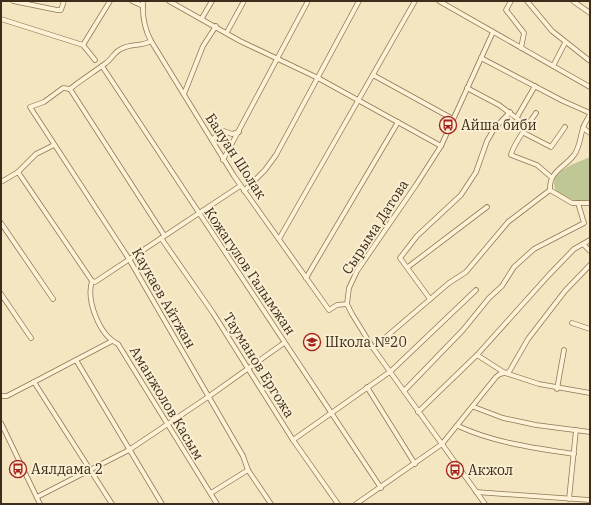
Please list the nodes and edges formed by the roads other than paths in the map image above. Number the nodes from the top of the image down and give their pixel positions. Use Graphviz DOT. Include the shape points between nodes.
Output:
graph roads {
  1 [pos="13,1"];
  2 [pos="64,1"];
  3 [pos="110,1"];
  4 [pos="132,1"];
  5 [pos="169,1"];
  6 [pos="212,1"];
  7 [pos="244,1"];
  8 [pos="308,1"];
  9 [pos="359,1"];
  10 [pos="415,1"];
  11 [pos="511,1"];
  12 [pos="527,1"];
  13 [pos="573,1"];
  14 [pos="441,2"];
  15 [pos="143,3"];
  16 [pos="590,13"];
  17 [pos="202,18"];
  18 [pos="1,19"];
  19 [pos="216,26"];
  20 [pos="226,32"];
  21 [pos="493,32"];
  22 [pos="151,41"];
  23 [pos="565,43"];
  24 [pos="83,45"];
  25 [pos="521,48"];
  26 [pos="278,58"];
  27 [pos="481,58"];
  28 [pos="95,60"];
  29 [pos="590,61"];
  30 [pos="102,66"];
  31 [pos="553,66"];
  32 [pos="373,76"];
  33 [pos="318,78"];
  34 [pos="535,86"];
  35 [pos="590,87"];
  36 [pos="467,88"];
  37 [pos="70,89"];
  38 [pos="184,94"];
  39 [pos="358,101"];
  40 [pos="510,112"];
  41 [pos="536,113"];
  42 [pos="590,114"];
  43 [pos="517,117"];
  44 [pos="453,119"];
  45 [pos="398,122"];
  46 [pos="526,125"];
  47 [pos="565,127"];
  48 [pos="583,128"];
  49 [pos="239,132"];
  50 [pos="524,133"];
  51 [pos="590,133"];
  52 [pos="212,140"];
  53 [pos="54,144"];
  54 [pos="441,146"];
  55 [pos="224,160"];
  56 [pos="18,172"];
  57 [pos="551,177"];
  58 [pos="1,182"];
  59 [pos="240,186"];
  60 [pos="550,190"];
  61 [pos="244,191"];
  62 [pos="590,202"];
  63 [pos="578,203"];
  64 [pos="487,207"];
  65 [pos="198,213"];
  66 [pos="1,223"];
  67 [pos="163,236"];
  68 [pos="279,239"];
  69 [pos="590,240"];
  70 [pos="583,244"];
  71 [pos="590,251"];
  72 [pos="129,259"];
  73 [pos="408,267"];
  74 [pos="589,267"];
  75 [pos="306,278"];
  76 [pos="92,282"];
  77 [pos="476,290"];
  78 [pos="1,294"];
  79 [pos="52,299"];
  80 [pos="430,299"];
  81 [pos="347,304"];
  82 [pos="572,323"];
  83 [pos="590,328"];
  84 [pos="31,338"];
  85 [pos="112,341"];
  86 [pos="284,343"];
  87 [pos="373,348"];
  88 [pos="564,350"];
  89 [pos="477,355"];
  90 [pos="76,360"];
  91 [pos="247,369"];
  92 [pos="391,371"];
  93 [pos="506,373"];
  94 [pos="34,382"];
  95 [pos="367,387"];
  96 [pos="557,389"];
  97 [pos="404,391"];
  98 [pos="590,393"];
  99 [pos="1,396"];
  100 [pos="208,397"];
  101 [pos="474,407"];
  102 [pos="418,412"];
  103 [pos="330,413"];
  104 [pos="1,423"];
  105 [pos="168,424"];
  106 [pos="458,426"];
  107 [pos="576,430"];
  108 [pos="590,432"];
  109 [pos="293,440"];
  110 [pos="442,444"];
  111 [pos="129,450"];
  112 [pos="574,454"];
  113 [pos="414,464"];
  114 [pos="90,470"];
  115 [pos="248,470"];
  116 [pos="380,488"];
  117 [pos="476,492"];
  118 [pos="211,493"];
  119 [pos="37,497"];
  120 [pos="569,499"];
  121 [pos="590,500"];
  122 [pos="40,504"];
  123 [pos="112,504"];
  124 [pos="162,504"];
  125 [pos="218,504"];
  126 [pos="271,504"];
  127 [pos="338,504"];
  128 [pos="356,504"];
  129 [pos="485,504"];
  1 -- 2 [label="street" via="57,10 61,10"];
  3 -- 24 [label="street"];
  4 -- 15 [label="street"];
  5 -- 17 [label="street"];
  6 -- 17 [label="street"];
  7 -- 20 [label="street"];
  8 -- 26 [label="street"];
  9 -- 33 [label="street"];
  10 -- 32 [label="street"];
  11 -- 25 [label="street" via="507,4 506,10 524,33"];
  12 -- 23 [label="street" via="552,32"];
  13 -- 16 [label="street"];
  14 -- 21 [label="street"];
  15 -- 22 [label="street, Балуан Шолак" via="146,31"];
  17 -- 19 [label="street"];
  18 -- 24 [label="street"];
  19 -- 20 [label="street"];
  19 -- 38 [label="street" via="203,46"];
  20 -- 26 [label="street"];
  21 -- 25 [label="street"];
  21 -- 27 [label="street, Сырыма Датова"];
  22 -- 30 [label="street" via="144,45 128,45 115,52"];
  22 -- 38 [label="street, Балуан Шолак"];
  23 -- 29 [label="street"];
  23 -- 31 [label="street"];
  24 -- 28 [label="street"];
  25 -- 31 [label="street"];
  26 -- 33 [label="street"];
  26 -- 49 [label="street"];
  27 -- 34 [label="street"];
  27 -- 36 [label="street, Сырыма Датова"];
  30 -- 37 [label="street"];
  30 -- 65 [label="street, Кожагулов Галымжан"];
  31 -- 35 [label="street"];
  32 -- 39 [label="street"];
  32 -- 44 [label="street"];
  33 -- 39 [label="street"];
  33 -- 61 [label="street" via="276,155"];
  34 -- 42 [label="street"];
  34 -- 43 [label="street"];
  36 -- 40 [label="street"];
  36 -- 44 [label="street, Сырыма Датова"];
  37 -- 53 [label="street, Каукаев Айтжан" via="64,88 44,102 30,107"];
  37 -- 67 [label="street, Тауманов Ергожа"];
  38 -- 52 [label="street, Балуан Шолак"];
  39 -- 45 [label="street"];
  39 -- 68 [label="street"];
  40 -- 43 [label="street"];
  40 -- 73 [label="street" via="494,128 476,172 461,195 418,236 400,258"];
  41 -- 46 [label="street"];
  42 -- 48 [label="street"];
  43 -- 46 [label="street"];
  44 -- 54 [label="street, Сырыма Датова"];
  45 -- 54 [label="street"];
  45 -- 75 [label="street"];
  46 -- 50 [label="street"];
  47 -- 50 [label="street" via="551,147"];
  48 -- 51 [label="street"];
  48 -- 57 [label="street" via="574,155"];
  49 -- 52 [label="street" via="232,134 221,130"];
  49 -- 55 [label="street"];
  50 -- 57 [label="street" via="511,155 537,165"];
  52 -- 55 [label="street, Балуан Шолак"];
  53 -- 56 [label="street" via="36,154"];
  53 -- 72 [label="street, Каукаев Айтжан"];
  54 -- 81 [label="street, Сырыма Датова" via="357,271 349,288"];
  55 -- 59 [label="street, Балуан Шолак"];
  56 -- 58 [label="street"];
  56 -- 76 [label="street"];
  57 -- 60 [label="street"];
  59 -- 61 [label="street, Балуан Шолак"];
  59 -- 65 [label="street"];
  60 -- 63 [label="street" via="572,203"];
  60 -- 80 [label="street" via="508,222 466,272"];
  61 -- 68 [label="street, Балуан Шолак"];
  62 -- 63 [label="street"];
  63 -- 97 [label="street" via="584,223 534,249 514,267 502,286 463,330"];
  64 -- 73 [label="street"];
  65 -- 67 [label="street"];
  65 -- 86 [label="street, Кожагулов Галымжан"];
  66 -- 79 [label="street"];
  67 -- 72 [label="street"];
  67 -- 91 [label="street, Тауманов Ергожа"];
  68 -- 75 [label="street, Балуан Шолак"];
  69 -- 70 [label="street"];
  70 -- 71 [label="street"];
  70 -- 89 [label="street" via="574,249 548,276"];
  72 -- 76 [label="street"];
  72 -- 100 [label="street, Каукаев Айтжан"];
  73 -- 80 [label="street"];
  74 -- 93 [label="street" via="565,291"];
  75 -- 81 [label="street, Балуан Шолак" via="329,310"];
  76 -- 85 [label="street, Аманжолов Касым" via="90,289 97,320"];
  77 -- 92 [label="street"];
  78 -- 84 [label="street"];
  80 -- 87 [label="street"];
  81 -- 87 [label="street"];
  82 -- 83 [label="street"];
  85 -- 90 [label="street"];
  85 -- 105 [label="street, Аманжолов Касым" via="118,344"];
  86 -- 91 [label="street"];
  86 -- 103 [label="street, Кожагулов Галымжан"];
  87 -- 92 [label="street"];
  88 -- 96 [label="street"];
  89 -- 93 [label="street"];
  89 -- 102 [label="street"];
  90 -- 94 [label="street"];
  90 -- 111 [label="street"];
  91 -- 100 [label="street"];
  91 -- 109 [label="street, Тауманов Ергожа"];
  92 -- 95 [label="street"];
  92 -- 97 [label="street"];
  93 -- 96 [label="street"];
  93 -- 101 [label="street" via="496,378"];
  94 -- 99 [label="street" via="8,396"];
  94 -- 114 [label="street"];
  95 -- 103 [label="street"];
  95 -- 113 [label="street"];
  96 -- 98 [label="street"];
  97 -- 102 [label="street"];
  100 -- 105 [label="street"];
  100 -- 115 [label="street, Каукаев Айтжан" via="243,456"];
  101 -- 106 [label="street"];
  101 -- 107 [label="street" via="504,418"];
  102 -- 110 [label="street"];
  103 -- 109 [label="street"];
  103 -- 116 [label="street, Кожагулов Галымжан"];
  104 -- 119 [label="street"];
  105 -- 111 [label="street"];
  105 -- 118 [label="street, Аманжолов Касым"];
  106 -- 110 [label="street"];
  106 -- 112 [label="street" via="480,436 512,444"];
  107 -- 108 [label="street"];
  107 -- 112 [label="street"];
  109 -- 127 [label="street, Тауманов Ергожа"];
  110 -- 113 [label="street"];
  110 -- 117 [label="street"];
  111 -- 114 [label="street"];
  111 -- 124 [label="street"];
  112 -- 120 [label="street"];
  113 -- 116 [label="street"];
  114 -- 119 [label="street"];
  114 -- 123 [label="street"];
  115 -- 118 [label="street"];
  115 -- 126 [label="street, Каукаев Айтжан"];
  116 -- 128 [label="street"];
  117 -- 120 [label="street"];
  117 -- 129 [label="street"];
  118 -- 125 [label="street, Аманжолов Касым"];
  119 -- 122 [label="street"];
  120 -- 121 [label="street"];
}
